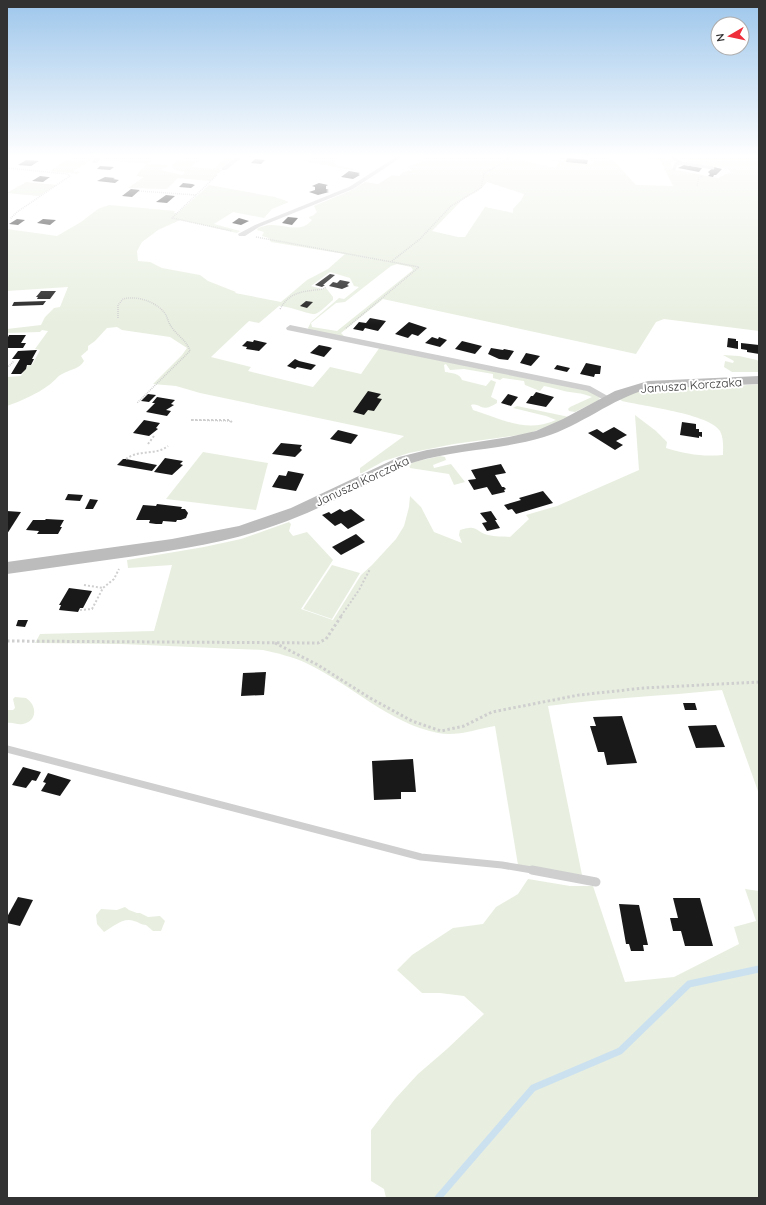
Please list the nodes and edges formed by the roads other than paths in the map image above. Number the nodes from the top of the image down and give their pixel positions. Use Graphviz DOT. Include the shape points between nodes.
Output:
graph roads {
  1 [pos="289,213"];
  2 [pos="242,234"];
  3 [pos="290,328"];
  4 [pos="759,380"];
  5 [pos="608,399"];
  6 [pos="7,568"];
  7 [pos="7,749"];
  8 [pos="596,882"];
  1 -- 2 [label="street"];
  3 -- 5 [label="street" via="590,389"];
  4 -- 5 [label="street, Janusza Korczaka" via="648,386 635,388"];
  5 -- 6 [label="street, Janusza Korczaka" via="561,427 540,434 410,458 305,508 256,526 194,541"];
  7 -- 8 [label="lane" via="422,857 502,865"];
}
